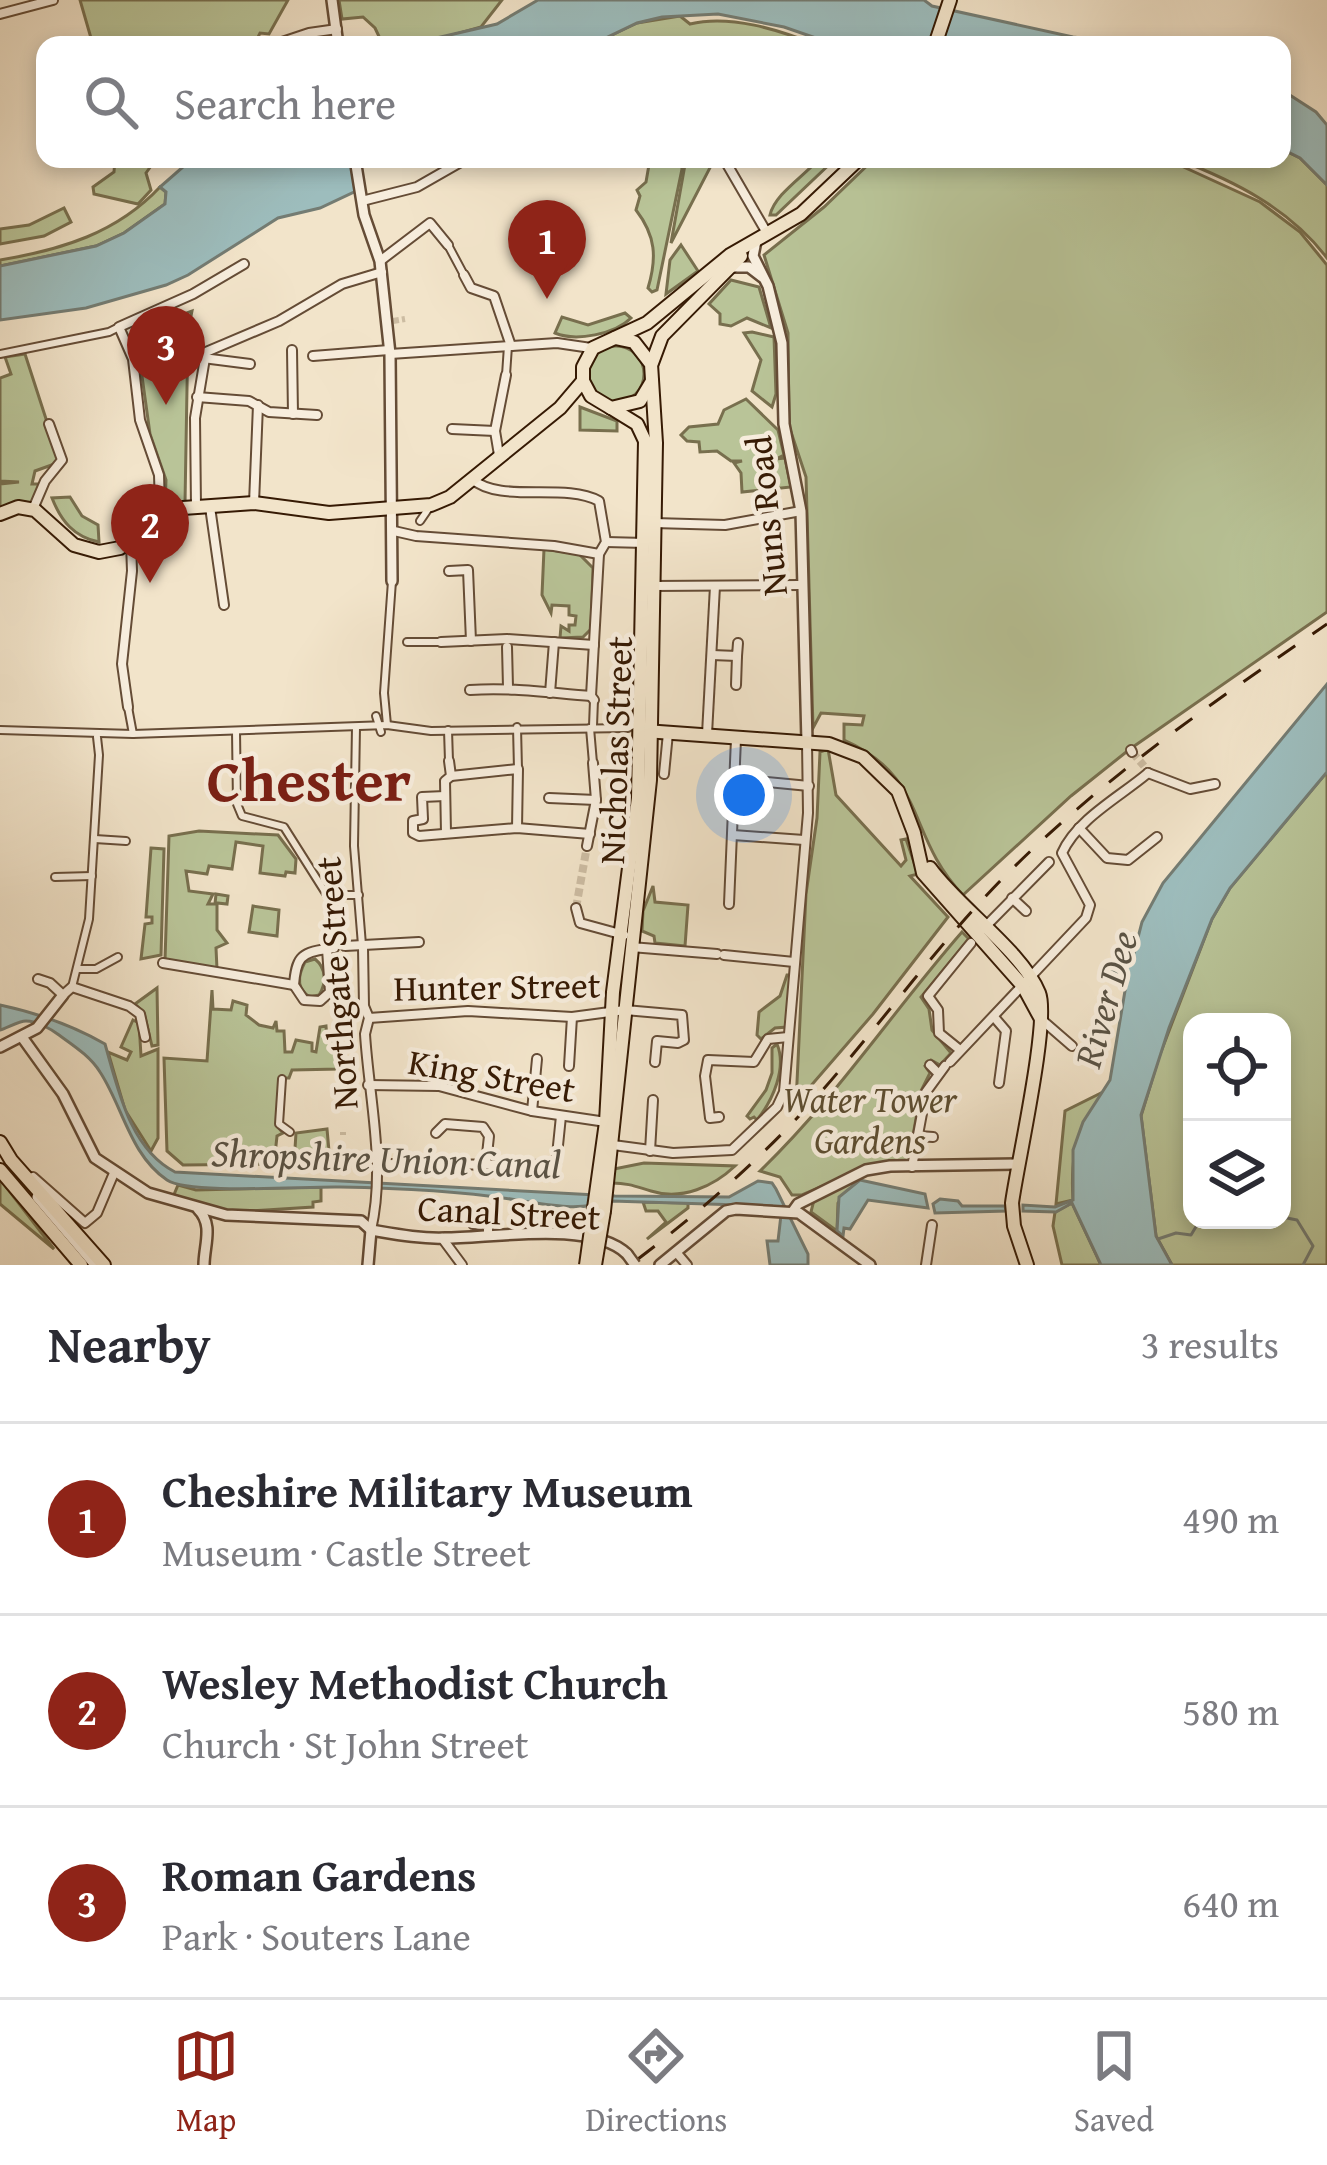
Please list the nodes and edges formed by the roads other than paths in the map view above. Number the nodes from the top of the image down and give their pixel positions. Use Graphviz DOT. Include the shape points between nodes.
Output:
graph roads {
  1 [pos="52,0"];
  2 [pos="332,0"];
  3 [pos="950,0"];
  4 [pos="0,14"];
  5 [pos="337,29"];
  6 [pos="300,36"];
  7 [pos="337,36"];
  8 [pos="938,36"];
  9 [pos="356,168"];
  10 [pos="450,168"];
  11 [pos="728,168"];
  12 [pos="850,168"];
  13 [pos="361,195"];
  14 [pos="762,238"];
  15 [pos="448,245"];
  16 [pos="381,266"];
  17 [pos="242,267"];
  18 [pos="729,267"];
  19 [pos="464,275"];
  20 [pos="769,286"];
  21 [pos="119,326"];
  22 [pos="614,338"];
  23 [pos="566,345"];
  24 [pos="509,346"];
  25 [pos="593,348"];
  26 [pos="292,350"];
  27 [pos="390,352"];
  28 [pos="0,354"];
  29 [pos="313,356"];
  30 [pos="203,358"];
  31 [pos="250,364"];
  32 [pos="652,369"];
  33 [pos="583,374"];
  34 [pos="506,375"];
  35 [pos="197,397"];
  36 [pos="258,404"];
  37 [pos="604,405"];
  38 [pos="560,408"];
  39 [pos="293,414"];
  40 [pos="317,415"];
  41 [pos="50,424"];
  42 [pos="452,429"];
  43 [pos="495,431"];
  44 [pos="499,457"];
  45 [pos="472,479"];
  46 [pos="254,503"];
  47 [pos="203,506"];
  48 [pos="394,506"];
  49 [pos="431,506"];
  50 [pos="33,509"];
  51 [pos="801,511"];
  52 [pos="0,514"];
  53 [pos="165,515"];
  54 [pos="420,521"];
  55 [pos="653,523"];
  56 [pos="394,531"];
  57 [pos="606,542"];
  58 [pos="648,543"];
  59 [pos="126,545"];
  60 [pos="599,554"];
  61 [pos="449,571"];
  62 [pos="392,581"];
  63 [pos="801,585"];
  64 [pos="652,586"];
  65 [pos="715,586"];
  66 [pos="224,605"];
  67 [pos="471,641"];
  68 [pos="406,642"];
  69 [pos="441,642"];
  70 [pos="554,642"];
  71 [pos="738,643"];
  72 [pos="507,644"];
  73 [pos="594,645"];
  74 [pos="712,655"];
  75 [pos="737,656"];
  76 [pos="736,685"];
  77 [pos="508,687"];
  78 [pos="470,690"];
  79 [pos="550,693"];
  80 [pos="593,698"];
  81 [pos="128,707"];
  82 [pos="380,725"];
  83 [pos="356,727"];
  84 [pos="517,728"];
  85 [pos="592,728"];
  86 [pos="0,730"];
  87 [pos="448,730"];
  88 [pos="236,731"];
  89 [pos="644,732"];
  90 [pos="668,733"];
  91 [pos="94,734"];
  92 [pos="133,734"];
  93 [pos="707,737"];
  94 [pos="736,739"];
  95 [pos="814,742"];
  96 [pos="449,761"];
  97 [pos="593,763"];
  98 [pos="518,770"];
  99 [pos="664,774"];
  100 [pos="451,776"];
  101 [pos="736,779"];
  102 [pos="1214,784"];
  103 [pos="809,786"];
  104 [pos="445,796"];
  105 [pos="549,798"];
  106 [pos="596,800"];
  107 [pos="517,828"];
  108 [pos="1079,828"];
  109 [pos="446,833"];
  110 [pos="590,834"];
  111 [pos="733,836"];
  112 [pos="1156,837"];
  113 [pos="95,838"];
  114 [pos="804,840"];
  115 [pos="127,841"];
  116 [pos="587,846"];
  117 [pos="1049,862"];
  118 [pos="92,876"];
  119 [pos="55,877"];
  120 [pos="359,895"];
  121 [pos="1012,898"];
  122 [pos="729,904"];
  123 [pos="576,908"];
  124 [pos="1026,911"];
  125 [pos="977,935"];
  126 [pos="627,939"];
  127 [pos="419,942"];
  128 [pos="346,946"];
  129 [pos="363,948"];
  130 [pos="118,957"];
  131 [pos="794,962"];
  132 [pos="164,963"];
  133 [pos="77,969"];
  134 [pos="38,979"];
  135 [pos="1027,982"];
  136 [pos="72,986"];
  137 [pos="294,986"];
  138 [pos="63,995"];
  139 [pos="618,1011"];
  140 [pos="568,1016"];
  141 [pos="993,1017"];
  142 [pos="369,1018"];
  143 [pos="1041,1019"];
  144 [pos="22,1037"];
  145 [pos="145,1037"];
  146 [pos="788,1037"];
  147 [pos="0,1045"];
  148 [pos="1072,1046"];
  149 [pos="960,1050"];
  150 [pos="537,1059"];
  151 [pos="655,1062"];
  152 [pos="930,1064"];
  153 [pos="569,1066"];
  154 [pos="944,1067"];
  155 [pos="282,1078"];
  156 [pos="999,1083"];
  157 [pos="368,1085"];
  158 [pos="653,1100"];
  159 [pos="532,1111"];
  160 [pos="561,1115"];
  161 [pos="710,1118"];
  162 [pos="611,1124"];
  163 [pos="290,1132"];
  164 [pos="436,1132"];
  165 [pos="919,1136"];
  166 [pos="933,1137"];
  167 [pos="0,1142"];
  168 [pos="613,1145"];
  169 [pos="650,1151"];
  170 [pos="486,1164"];
  171 [pos="1018,1164"];
  172 [pos="5,1165"];
  173 [pos="912,1167"];
  174 [pos="378,1168"];
  175 [pos="603,1170"];
  176 [pos="113,1173"];
  177 [pos="30,1182"];
  178 [pos="198,1209"];
  179 [pos="791,1211"];
  180 [pos="375,1213"];
  181 [pos="226,1214"];
  182 [pos="361,1221"];
  183 [pos="209,1224"];
  184 [pos="473,1224"];
  185 [pos="932,1226"];
  186 [pos="371,1230"];
  187 [pos="488,1235"];
  188 [pos="442,1238"];
  189 [pos="676,1252"];
  190 [pos="852,1256"];
  191 [pos="81,1265"];
  192 [pos="94,1265"];
  193 [pos="104,1265"];
  194 [pos="204,1265"];
  195 [pos="368,1265"];
  196 [pos="462,1265"];
  197 [pos="591,1265"];
  198 [pos="635,1265"];
  199 [pos="660,1265"];
  200 [pos="688,1265"];
  201 [pos="870,1265"];
  202 [pos="926,1265"];
  203 [pos="1027,1265"];
  1 -- 4 [label="street"];
  2 -- 5 [label="street"];
  3 -- 8 [label="main road"];
  5 -- 6 [label="street"];
  5 -- 7 [label="street"];
  9 -- 13 [label="street"];
  10 -- 13 [label="street" via="417,187"];
  11 -- 14 [label="street"];
  12 -- 14 [label="main road"];
  13 -- 16 [label="street"];
  14 -- 18 [label="main road"];
  14 -- 20 [label="street, Nuns Road" via="753,256"];
  14 -- 22 [label="main road" via="647,323"];
  15 -- 16 [label="street" via="430,223"];
  15 -- 19 [label="street"];
  16 -- 27 [label="street"];
  16 -- 30 [label="street" via="211,347"];
  17 -- 21 [label="street"];
  18 -- 20 [label="street" via="754,269"];
  18 -- 32 [label="main road" via="662,336"];
  19 -- 24 [label="street" via="471,288 494,296"];
  20 -- 51 [label="street, Nuns Road"];
  21 -- 28 [label="street"];
  21 -- 53 [label="street"];
  22 -- 25 [label="main road"];
  22 -- 32 [label="main road" via="641,348"];
  23 -- 24 [label="street"];
  23 -- 25 [label="street"];
  23 -- 33 [label="street"];
  24 -- 27 [label="street"];
  24 -- 34 [label="street"];
  25 -- 33 [label="main road"];
  26 -- 39 [label="street"];
  27 -- 29 [label="street"];
  27 -- 48 [label="street"];
  30 -- 31 [label="street"];
  30 -- 35 [label="street"];
  32 -- 37 [label="main road" via="640,400"];
  32 -- 55 [label="main road, Nicholas Street"];
  33 -- 37 [label="main road"];
  33 -- 38 [label="main road"];
  34 -- 43 [label="street"];
  35 -- 36 [label="street"];
  35 -- 47 [label="street"];
  36 -- 39 [label="street"];
  36 -- 46 [label="street"];
  37 -- 38 [label="main road"];
  37 -- 58 [label="main road, Nicholas Street" via="637,424 645,441"];
  38 -- 44 [label="main road"];
  39 -- 40 [label="street"];
  41 -- 50 [label="street" via="62,460"];
  42 -- 43 [label="street"];
  43 -- 44 [label="street"];
  44 -- 45 [label="main road"];
  45 -- 49 [label="main road"];
  45 -- 57 [label="street" via="484,489 595,498"];
  46 -- 47 [label="main road"];
  46 -- 48 [label="main road" via="329,513"];
  47 -- 53 [label="main road"];
  47 -- 66 [label="street"];
  48 -- 49 [label="main road"];
  48 -- 56 [label="street"];
  49 -- 54 [label="street"];
  50 -- 52 [label="main road"];
  50 -- 59 [label="main road" via="77,547"];
  51 -- 55 [label="street" via="725,525"];
  51 -- 63 [label="street, Nuns Road"];
  53 -- 59 [label="main road"];
  55 -- 58 [label="main road, Nicholas Street"];
  56 -- 60 [label="street"];
  56 -- 62 [label="street"];
  57 -- 58 [label="street"];
  57 -- 60 [label="street"];
  58 -- 64 [label="main road, Nicholas Street"];
  58 -- 89 [label="main road, Nicholas Street"];
  59 -- 81 [label="street"];
  60 -- 73 [label="street"];
  61 -- 67 [label="street" via="468,570"];
  62 -- 82 [label="street"];
  63 -- 65 [label="street"];
  63 -- 95 [label="street, Nuns Road"];
  64 -- 65 [label="street"];
  64 -- 89 [label="main road, Nicholas Street"];
  65 -- 74 [label="street"];
  67 -- 69 [label="street"];
  67 -- 72 [label="street"];
  68 -- 69 [label="street"];
  70 -- 72 [label="street"];
  70 -- 73 [label="street"];
  70 -- 79 [label="street"];
  71 -- 75 [label="street"];
  72 -- 77 [label="street"];
  73 -- 80 [label="street"];
  74 -- 75 [label="street"];
  74 -- 93 [label="street"];
  75 -- 76 [label="street"];
  77 -- 78 [label="street"];
  77 -- 79 [label="street"];
  79 -- 80 [label="street"];
  80 -- 85 [label="street"];
  81 -- 92 [label="street"];
  82 -- 83 [label="street"];
  82 -- 87 [label="street"];
  83 -- 88 [label="street"];
  83 -- 120 [label="street, Northgate Street"];
  84 -- 85 [label="street"];
  84 -- 87 [label="street"];
  84 -- 98 [label="street"];
  85 -- 89 [label="street"];
  85 -- 97 [label="street"];
  86 -- 91 [label="street"];
  87 -- 96 [label="street"];
  88 -- 92 [label="street"];
  88 -- 120 [label="street" via="240,812 284,827 327,895"];
  89 -- 90 [label="main road"];
  89 -- 126 [label="main road, Nicholas Street"];
  89 -- 126 [label="main road, Nicholas Street" via="646,831"];
  90 -- 93 [label="main road"];
  90 -- 99 [label="street"];
  91 -- 92 [label="street"];
  91 -- 113 [label="street"];
  93 -- 94 [label="main road"];
  94 -- 95 [label="main road"];
  94 -- 101 [label="street"];
  95 -- 103 [label="street"];
  95 -- 125 [label="main road" via="863,757 888,779 904,804 923,872"];
  96 -- 100 [label="street"];
  97 -- 106 [label="street"];
  98 -- 100 [label="street"];
  98 -- 107 [label="street"];
  100 -- 104 [label="street"];
  101 -- 103 [label="street"];
  101 -- 111 [label="street"];
  102 -- 108 [label="street" via="1190,789 1146,770"];
  103 -- 114 [label="street"];
  104 -- 109 [label="street"];
  104 -- 109 [label="street" via="422,797 423,819 412,824 419,836"];
  105 -- 106 [label="street"];
  106 -- 110 [label="street"];
  107 -- 109 [label="street"];
  107 -- 110 [label="street"];
  108 -- 112 [label="street" via="1107,858 1128,860"];
  108 -- 135 [label="street" via="1062,853 1090,912"];
  110 -- 116 [label="street"];
  111 -- 114 [label="street"];
  111 -- 122 [label="street"];
  113 -- 115 [label="street"];
  113 -- 118 [label="street"];
  114 -- 131 [label="street"];
  117 -- 121 [label="street"];
  118 -- 119 [label="street"];
  118 -- 133 [label="street"];
  120 -- 129 [label="street, Northgate Street"];
  121 -- 124 [label="street"];
  121 -- 125 [label="street"];
  123 -- 126 [label="street" via="580,923"];
  125 -- 135 [label="main road"];
  125 -- 149 [label="street" via="928,995 939,1033"];
  126 -- 131 [label="street"];
  126 -- 139 [label="main road, Nicholas Street"];
  127 -- 129 [label="street"];
  128 -- 129 [label="street"];
  129 -- 142 [label="street, Northgate Street"];
  130 -- 133 [label="street"];
  131 -- 146 [label="street"];
  132 -- 137 [label="street"];
  133 -- 136 [label="street"];
  134 -- 138 [label="street"];
  135 -- 141 [label="street"];
  135 -- 143 [label="main road"];
  136 -- 138 [label="street"];
  136 -- 145 [label="street" via="129,1006 140,1014"];
  137 -- 137 [label="street" via="304,1000 330,992 330,948 299,956"];
  138 -- 144 [label="street"];
  139 -- 140 [label="street, Hunter Street"];
  139 -- 151 [label="street, Hunter Street" via="682,1016 684,1040 657,1041"];
  139 -- 162 [label="main road, Nicholas Street"];
  140 -- 142 [label="street, Hunter Street"];
  140 -- 153 [label="street"];
  141 -- 149 [label="street"];
  141 -- 156 [label="street" via="1006,1031"];
  142 -- 157 [label="street, Northgate Street"];
  143 -- 148 [label="street"];
  143 -- 171 [label="main road"];
  144 -- 147 [label="street"];
  144 -- 176 [label="street" via="95,1158"];
  146 -- 161 [label="street" via="768,1039 754,1062 708,1060"];
  146 -- 169 [label="street" via="781,1100 740,1145"];
  149 -- 154 [label="street"];
  150 -- 159 [label="street"];
  152 -- 154 [label="street"];
  154 -- 165 [label="street" via="926,1092"];
  155 -- 163 [label="street" via="279,1124"];
  157 -- 159 [label="street, King Street" via="439,1086"];
  157 -- 174 [label="street, Northgate Street"];
  158 -- 169 [label="street"];
  159 -- 160 [label="street, King Street"];
  160 -- 162 [label="street, King Street"];
  160 -- 170 [label="street" via="556,1165"];
  162 -- 168 [label="main road"];
  162 -- 175 [label="main road"];
  164 -- 170 [label="street" via="443,1122 484,1128"];
  165 -- 166 [label="street"];
  165 -- 173 [label="street"];
  167 -- 172 [label="main road"];
  168 -- 169 [label="street"];
  168 -- 175 [label="main road"];
  170 -- 174 [label="street"];
  171 -- 173 [label="street"];
  171 -- 203 [label="main road" via="1013,1209"];
  172 -- 176 [label="street" via="89,1223"];
  172 -- 177 [label="main road"];
  172 -- 191 [label="main road"];
  173 -- 179 [label="street" via="866,1170"];
  174 -- 180 [label="street, Northgate Street"];
  175 -- 197 [label="main road, bridge"];
  176 -- 178 [label="street"];
  177 -- 192 [label="street"];
  177 -- 193 [label="main road"];
  178 -- 181 [label="street"];
  178 -- 183 [label="street"];
  179 -- 189 [label="street" via="726,1211"];
  179 -- 190 [label="street"];
  180 -- 182 [label="street"];
  180 -- 186 [label="street, Northgate Street"];
  181 -- 182 [label="street"];
  181 -- 183 [label="street"];
  182 -- 186 [label="street"];
  183 -- 194 [label="street"];
  184 -- 187 [label="street" via="488,1226"];
  185 -- 202 [label="street"];
  186 -- 188 [label="street, Canal Street"];
  186 -- 195 [label="street"];
  187 -- 188 [label="street, Canal Street"];
  187 -- 198 [label="street, Canal Street, bridge" via="602,1238"];
  188 -- 196 [label="street"];
  189 -- 199 [label="street"];
  189 -- 200 [label="street"];
  190 -- 201 [label="street"];
}
